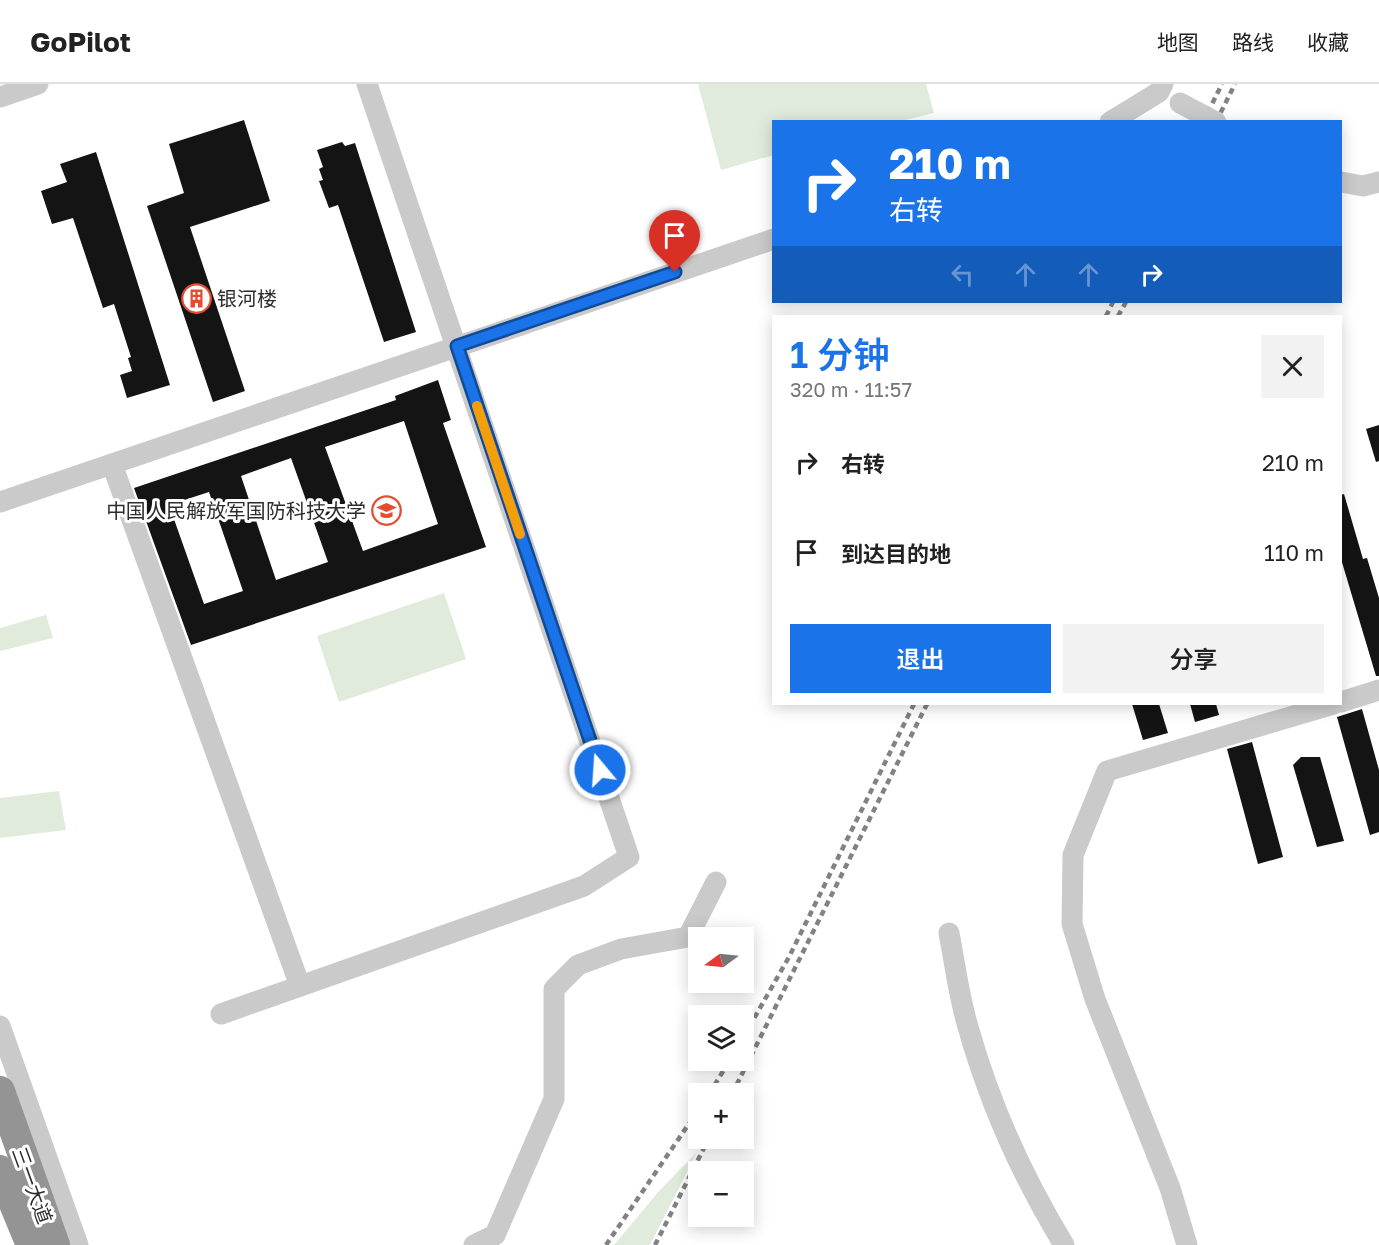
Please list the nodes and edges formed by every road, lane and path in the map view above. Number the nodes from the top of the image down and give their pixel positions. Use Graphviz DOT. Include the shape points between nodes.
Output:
graph roads {
  1 [pos="38,84"];
  2 [pos="367,84"];
  3 [pos="1161,88"];
  4 [pos="0,97"];
  5 [pos="1113,120"];
  6 [pos="1212,120"];
  7 [pos="1342,182"];
  8 [pos="1379,182"];
  9 [pos="772,240"];
  10 [pos="457,346"];
  11 [pos="112,464"];
  12 [pos="0,502"];
  13 [pos="1379,690"];
  14 [pos="1342,702"];
  15 [pos="1331,705"];
  16 [pos="716,882"];
  17 [pos="949,933"];
  18 [pos="300,986"];
  19 [pos="221,1014"];
  20 [pos="0,1026"];
  21 [pos="0,1091"];
  22 [pos="0,1170"];
  23 [pos="0,1198"];
  24 [pos="12,1245"];
  25 [pos="31,1245"];
  26 [pos="55,1245"];
  27 [pos="78,1245"];
  28 [pos="474,1245"];
  29 [pos="1064,1245"];
  30 [pos="1187,1245"];
  1 -- 4 [label="street"];
  2 -- 10 [label="street"];
  3 -- 5 [label="street"];
  3 -- 6 [label="street, bridge"];
  7 -- 8 [label="street" via="1362,186"];
  9 -- 10 [label="street"];
  10 -- 11 [label="street"];
  10 -- 18 [label="street" via="629,857 584,886"];
  11 -- 12 [label="street"];
  11 -- 18 [label="street"];
  13 -- 14 [label="street"];
  15 -- 30 [label="street" via="1107,771 1073,855 1072,924 1095,999 1170,1188"];
  16 -- 28 [label="street" via="688,937 621,949 578,965 554,989 554,1099 495,1235"];
  17 -- 29 [label="street" via="968,1026 994,1108 1030,1190"];
  18 -- 19 [label="street"];
  20 -- 27 [label="street"];
  21 -- 26 [label="highway, 三一大道"];
  22 -- 25 [label="highway, 三一大道"];
  23 -- 24 [label="highway"];
}
